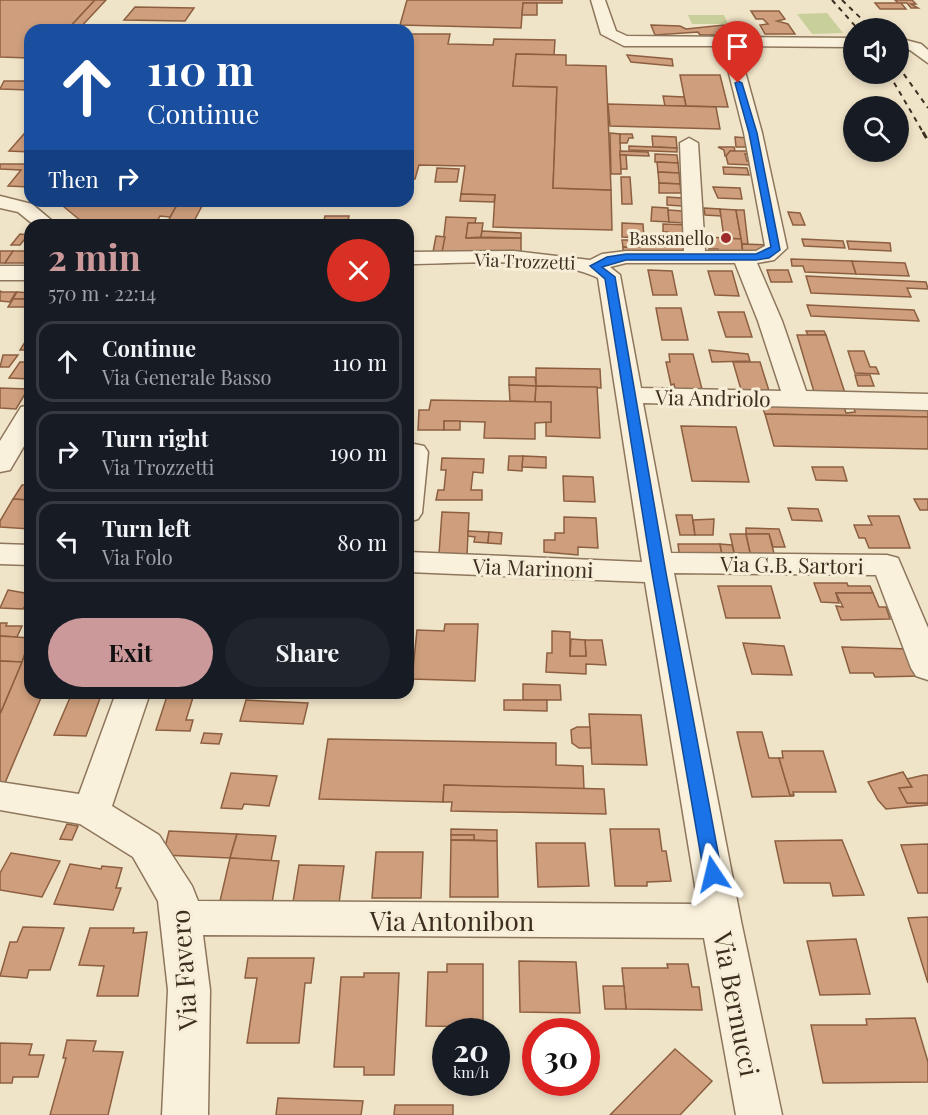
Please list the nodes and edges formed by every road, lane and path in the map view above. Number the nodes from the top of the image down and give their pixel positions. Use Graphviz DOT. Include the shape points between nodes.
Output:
graph roads {
  1 [pos="598,0"];
  2 [pos="843,42"];
  3 [pos="729,43"];
  4 [pos="909,46"];
  5 [pos="928,58"];
  6 [pos="688,143"];
  7 [pos="0,202"];
  8 [pos="39,219"];
  9 [pos="696,257"];
  10 [pos="414,258"];
  11 [pos="744,258"];
  12 [pos="595,266"];
  13 [pos="0,273"];
  14 [pos="24,273"];
  15 [pos="630,396"];
  16 [pos="796,399"];
  17 [pos="928,402"];
  18 [pos="24,423"];
  19 [pos="0,464"];
  20 [pos="0,554"];
  21 [pos="24,555"];
  22 [pos="414,562"];
  23 [pos="658,568"];
  24 [pos="928,668"];
  25 [pos="131,699"];
  26 [pos="0,796"];
  27 [pos="91,812"];
  28 [pos="182,918"];
  29 [pos="721,921"];
  30 [pos="184,1115"];
  31 [pos="759,1115"];
  1 -- 3 [label="street" via="609,34 618,40"];
  2 -- 3 [label="street"];
  3 -- 11 [label="street, Via Trozzetti" via="777,244 765,255"];
  4 -- 5 [label="street"];
  6 -- 9 [label="street"];
  7 -- 8 [label="street" via="25,208"];
  9 -- 11 [label="street, Via Trozzetti"];
  9 -- 12 [label="street, Via Trozzetti" via="617,258"];
  10 -- 12 [label="street, Via Trozzetti" via="564,259"];
  11 -- 16 [label="street, Via Andriolo"];
  12 -- 15 [label="street, Via Bernucci" via="610,277"];
  13 -- 14 [label="street"];
  15 -- 16 [label="street, Via Andriolo"];
  15 -- 23 [label="street, Via Bernucci"];
  16 -- 17 [label="street, Via Andriolo"];
  18 -- 19 [label="street"];
  20 -- 21 [label="street"];
  22 -- 23 [label="street, Via Marinoni"];
  23 -- 24 [label="street, Via G.B. Sartori" via="887,565"];
  23 -- 29 [label="street, Via Bernucci"];
  25 -- 27 [label="street"];
  26 -- 27 [label="street, Via Favero"];
  27 -- 28 [label="street, Via Favero" via="146,846 178,898"];
  28 -- 29 [label="street, Via Antonibon"];
  28 -- 30 [label="street, Via Favero" via="189,990"];
  29 -- 31 [label="street, Via Bernucci"];
}
